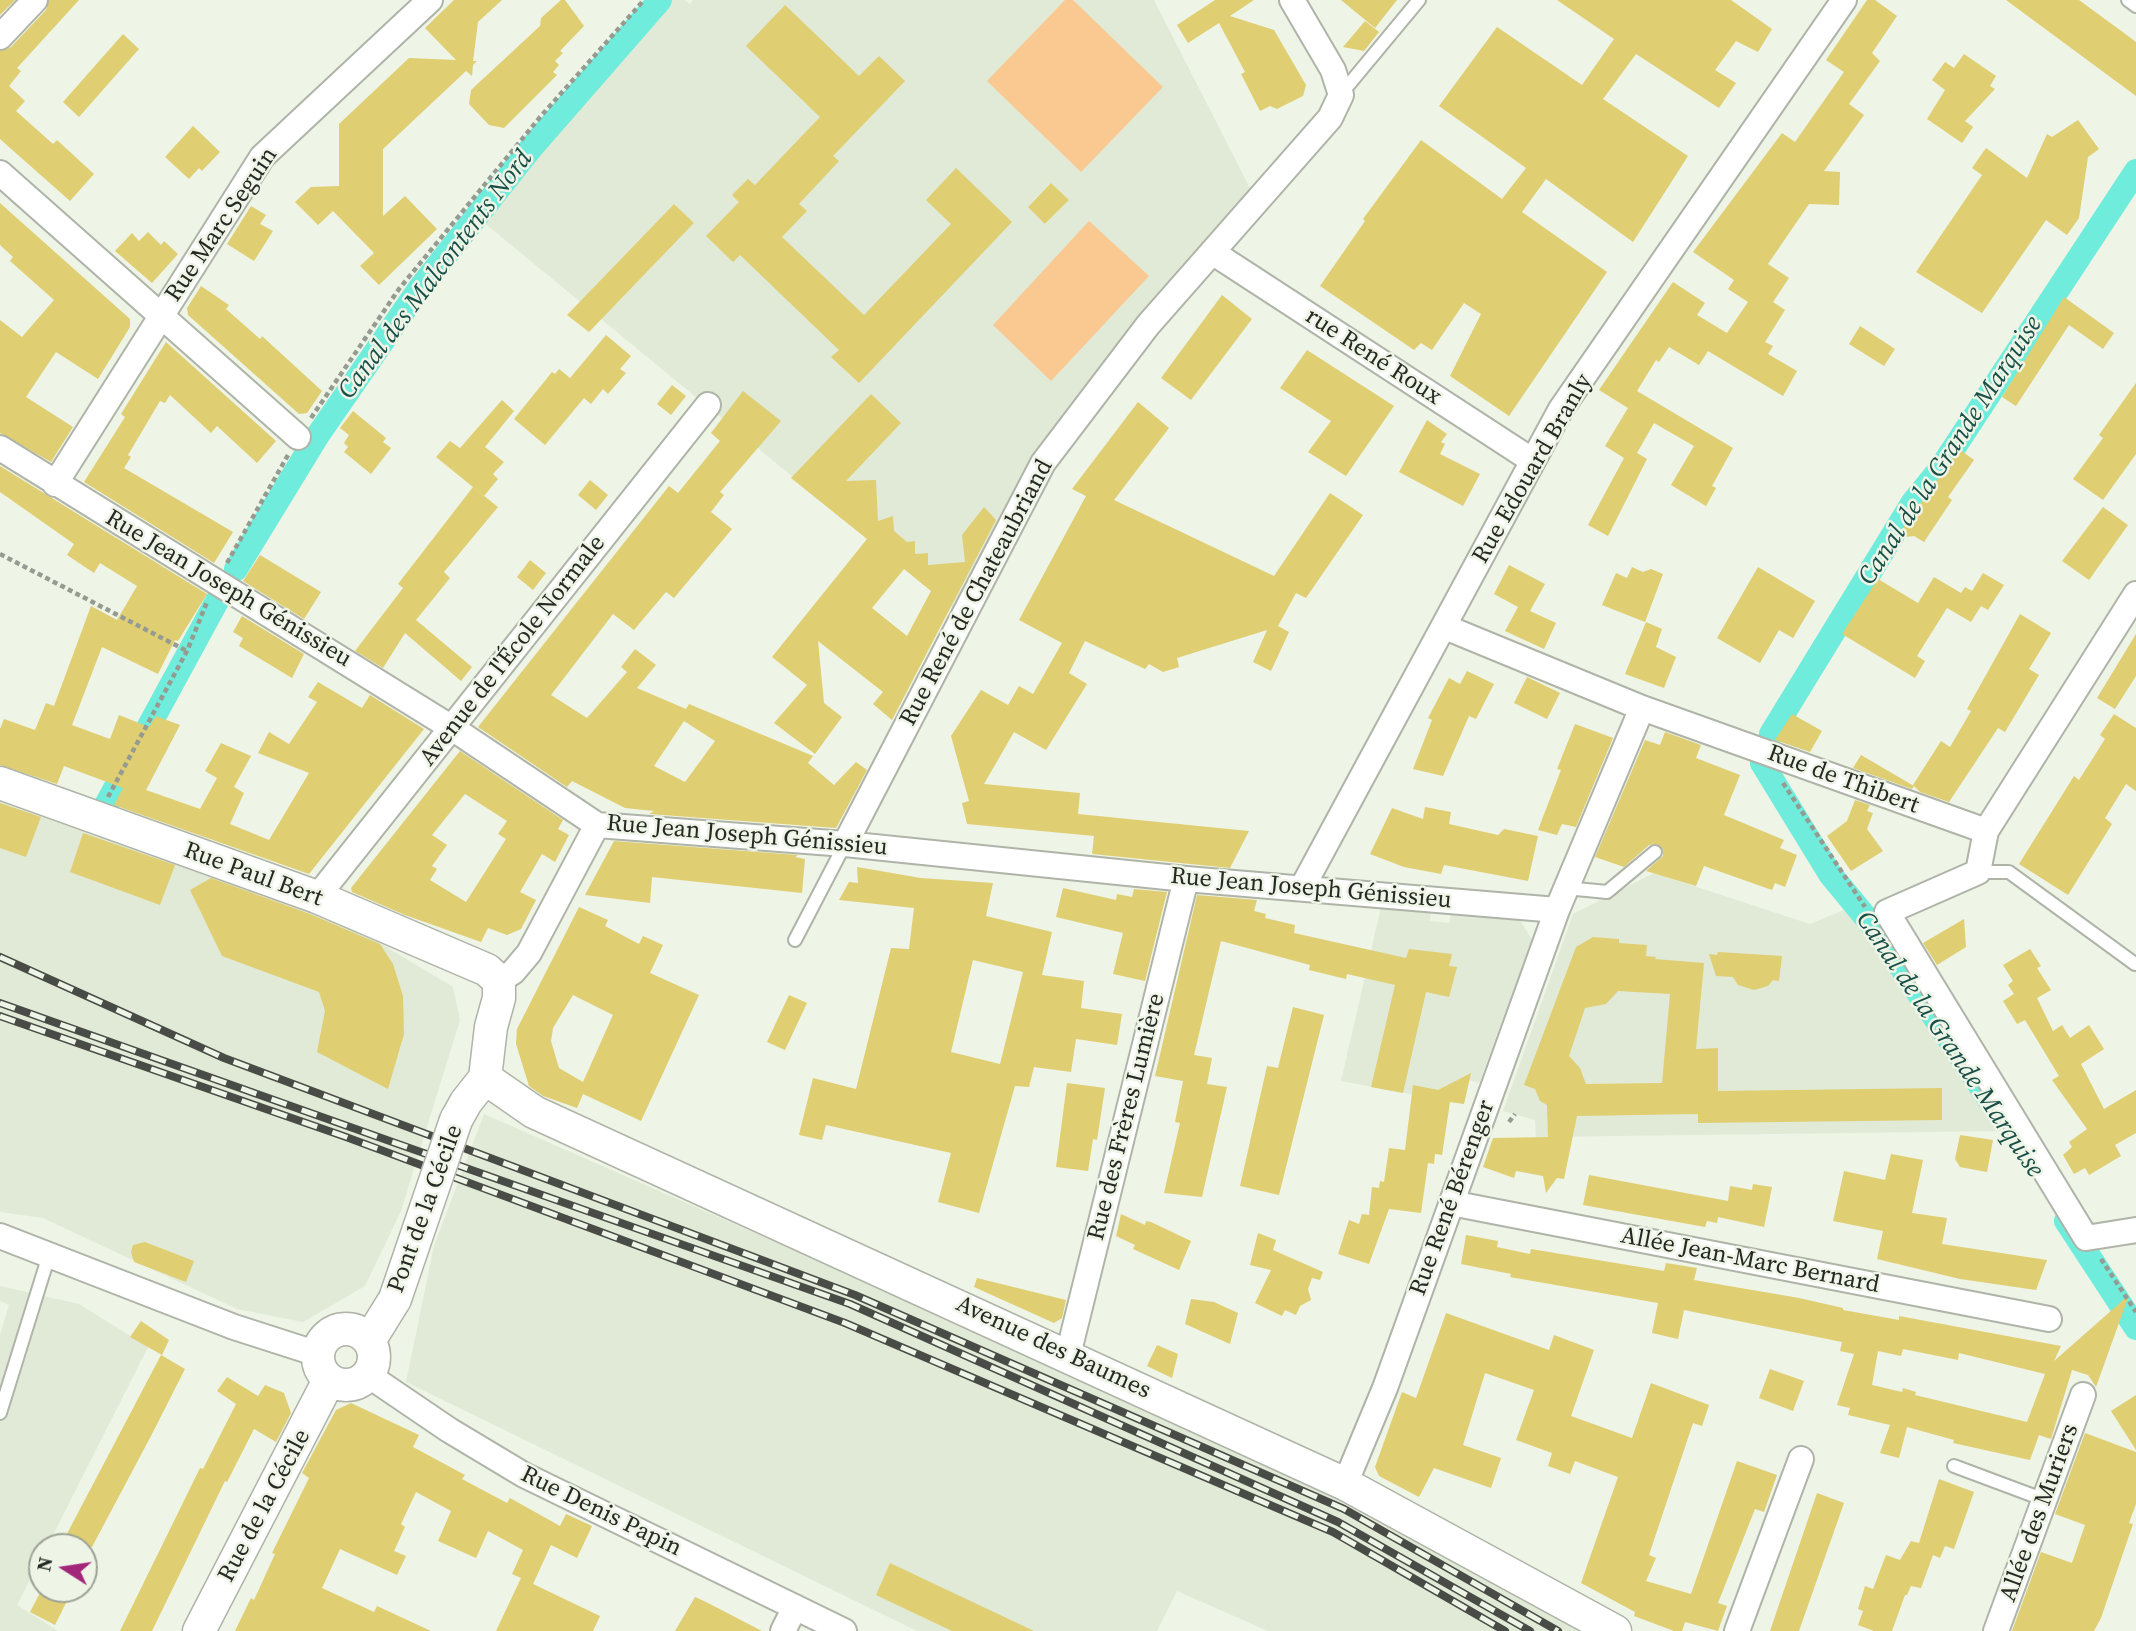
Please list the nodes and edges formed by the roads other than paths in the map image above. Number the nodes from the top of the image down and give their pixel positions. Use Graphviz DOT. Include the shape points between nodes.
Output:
graph roads {
  1 [pos="35,0"];
  2 [pos="430,0"];
  3 [pos="1292,0"];
  4 [pos="1419,0"];
  5 [pos="1844,0"];
  6 [pos="2128,0"];
  7 [pos="2136,6"];
  8 [pos="0,37"];
  9 [pos="1341,95"];
  10 [pos="0,173"];
  11 [pos="1212,252"];
  12 [pos="160,316"];
  13 [pos="708,405"];
  14 [pos="298,437"];
  15 [pos="0,448"];
  16 [pos="1533,461"];
  17 [pos="55,484"];
  18 [pos="2136,594"];
  19 [pos="1445,627"];
  20 [pos="1642,708"];
  21 [pos="452,728"];
  22 [pos="0,783"];
  23 [pos="597,825"];
  24 [pos="1986,831"];
  25 [pos="845,844"];
  26 [pos="1655,852"];
  27 [pos="1978,872"];
  28 [pos="1186,879"];
  29 [pos="1302,888"];
  30 [pos="317,897"];
  31 [pos="1562,899"];
  32 [pos="795,940"];
  33 [pos="2135,964"];
  34 [pos="499,981"];
  35 [pos="485,1079"];
  36 [pos="1451,1203"];
  37 [pos="2136,1230"];
  38 [pos="0,1236"];
  39 [pos="49,1255"];
  40 [pos="2049,1319"];
  41 [pos="369,1341"];
  42 [pos="1068,1354"];
  43 [pos="323,1367"];
  44 [pos="368,1376"];
  45 [pos="2083,1395"];
  46 [pos="0,1413"];
  47 [pos="1801,1459"];
  48 [pos="1954,1466"];
  49 [pos="1345,1484"];
  50 [pos="2045,1500"];
  51 [pos="795,1607"];
  52 [pos="200,1631"];
  53 [pos="783,1631"];
  54 [pos="844,1631"];
  55 [pos="1615,1631"];
  56 [pos="1737,1631"];
  57 [pos="1996,1631"];
  1 -- 8 [label="street"];
  2 -- 12 [label="street, Rue Marc Seguin" via="262,158"];
  3 -- 9 [label="street" via="1333,70"];
  4 -- 9 [label="lane"];
  5 -- 16 [label="street, Rue Edouard Branly" via="1561,409"];
  6 -- 7 [label="lane"];
  9 -- 11 [label="street, Rue René de Chateaubriand" via="1330,118"];
  10 -- 12 [label="street"];
  11 -- 16 [label="street, rue René Roux"];
  11 -- 25 [label="street, Rue René de Chateaubriand" via="1148,325 1043,463"];
  12 -- 14 [label="street"];
  12 -- 17 [label="street, Rue Marc Seguin"];
  13 -- 21 [label="street, Avenue de l'École Normale"];
  15 -- 17 [label="street, Rue Jean Joseph Génissieu"];
  16 -- 19 [label="street, Rue Edouard Branly"];
  17 -- 21 [label="street, Rue Jean Joseph Génissieu"];
  18 -- 24 [label="street"];
  19 -- 20 [label="street, Rue de Thibert"];
  19 -- 29 [label="street, Rue Edouard Branly"];
  20 -- 24 [label="street, Rue de Thibert"];
  20 -- 31 [label="street"];
  21 -- 23 [label="street, Rue Jean Joseph Génissieu"];
  21 -- 30 [label="street, Avenue de l'École Normale"];
  22 -- 30 [label="street, Rue Paul Bert"];
  23 -- 25 [label="street, Rue Jean Joseph Génissieu"];
  23 -- 34 [label="street" via="528,953"];
  24 -- 27 [label="street"];
  25 -- 28 [label="street, Rue Jean Joseph Génissieu"];
  25 -- 32 [label="lane"];
  26 -- 31 [label="lane" via="1607,892"];
  27 -- 33 [label="lane" via="2009,872"];
  27 -- 37 [label="street" via="1887,912 2086,1238"];
  28 -- 29 [label="street, Rue Jean Joseph Génissieu"];
  28 -- 42 [label="street, Rue des Frères Lumière"];
  29 -- 31 [label="street, Rue Jean Joseph Génissieu"];
  30 -- 34 [label="street, Rue Paul Bert" via="473,962"];
  31 -- 36 [label="street, Rue René Bérenger"];
  34 -- 35 [label="street"];
  35 -- 41 [label="street, Pont de la Cécile, bridge" via="456,1121 395,1298"];
  35 -- 42 [label="street, Avenue des Baumes" via="534,1112"];
  36 -- 40 [label="street, Allée Jean-Marc Bernard"];
  36 -- 49 [label="street, Rue René Bérenger" via="1385,1388"];
  38 -- 39 [label="street"];
  39 -- 43 [label="street" via="260,1336"];
  39 -- 46 [label="lane"];
  41 -- 43 [label="street" via="350,1329 329,1334"];
  41 -- 44 [label="street" via="374,1358"];
  42 -- 49 [label="street, Avenue des Baumes"];
  43 -- 44 [label="street" via="349,1386"];
  43 -- 52 [label="street, Rue de la Cécile"];
  44 -- 51 [label="street, Rue Denis Papin" via="524,1475"];
  45 -- 50 [label="street, Allée des Muriers"];
  47 -- 56 [label="street"];
  48 -- 50 [label="lane"];
  49 -- 55 [label="street, Avenue des Baumes"];
  50 -- 57 [label="street, Allée des Muriers"];
  51 -- 53 [label="street"];
  51 -- 54 [label="street, Rue Denis Papin"];
}
